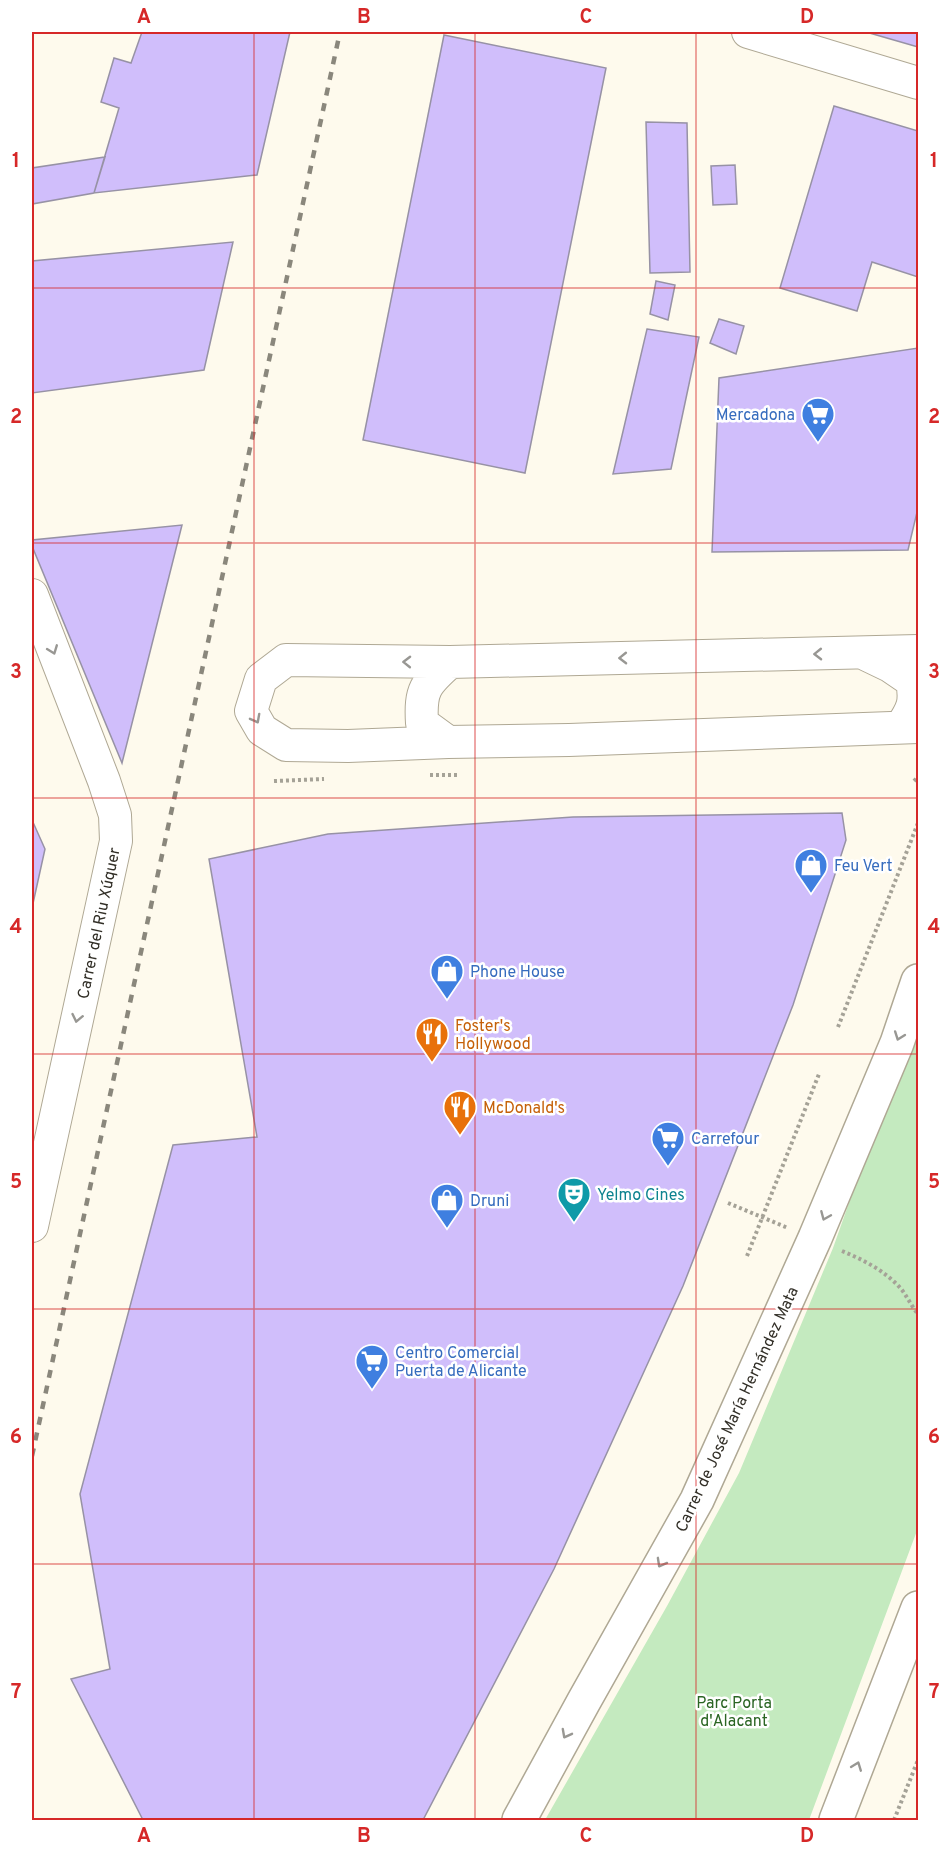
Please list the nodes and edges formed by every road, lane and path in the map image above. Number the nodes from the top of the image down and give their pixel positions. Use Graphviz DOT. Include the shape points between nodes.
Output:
graph roads {
  1 [pos="748,32"];
  2 [pos="918,83"];
  3 [pos="32,595"];
  4 [pos="918,651"];
  5 [pos="863,653"];
  6 [pos="450,662"];
  7 [pos="910,727"];
  8 [pos="448,742"];
  9 [pos="918,777"];
  10 [pos="324,779"];
  11 [pos="274,781"];
  12 [pos="914,781"];
  13 [pos="918,824"];
  14 [pos="918,981"];
  15 [pos="838,1027"];
  16 [pos="819,1074"];
  17 [pos="728,1203"];
  18 [pos="762,1218"];
  19 [pos="32,1226"];
  20 [pos="815,1238"];
  21 [pos="747,1256"];
  22 [pos="918,1314"];
  23 [pos="918,1608"];
  24 [pos="918,1760"];
  25 [pos="519,1821"];
  26 [pos="836,1821"];
  27 [pos="894,1821"];
  1 -- 2 [label="street"];
  3 -- 19 [label="street, Carrer del Riu Xúquer, one-way" via="104,781 115,815 116,842"];
  4 -- 5 [label="street"];
  5 -- 6 [label="street, one-way"];
  5 -- 7 [label="street" via="912,681 915,698"];
  6 -- 8 [label="street" via="429,680 421,703 422,723"];
  6 -- 8 [label="street, one-way" via="286,660 261,679 251,711 262,730 286,745"];
  7 -- 8 [label="street"];
  9 -- 12 [label="path"];
  10 -- 11 [label="path"];
  13 -- 15 [label="path"];
  14 -- 20 [label="main road, Carrer de José María Hernández Mata, one-way" via="897,1043"];
  16 -- 18 [label="path"];
  17 -- 18 [label="path"];
  18 -- 20 [label="path"];
  18 -- 21 [label="path"];
  20 -- 22 [label="path" via="891,1278"];
  20 -- 25 [label="main road, Carrer de José María Hernández Mata, one-way" via="697,1500"];
  26 -- 23 [label="main road, one-way"];
  24 -- 27 [label="path"];
}
